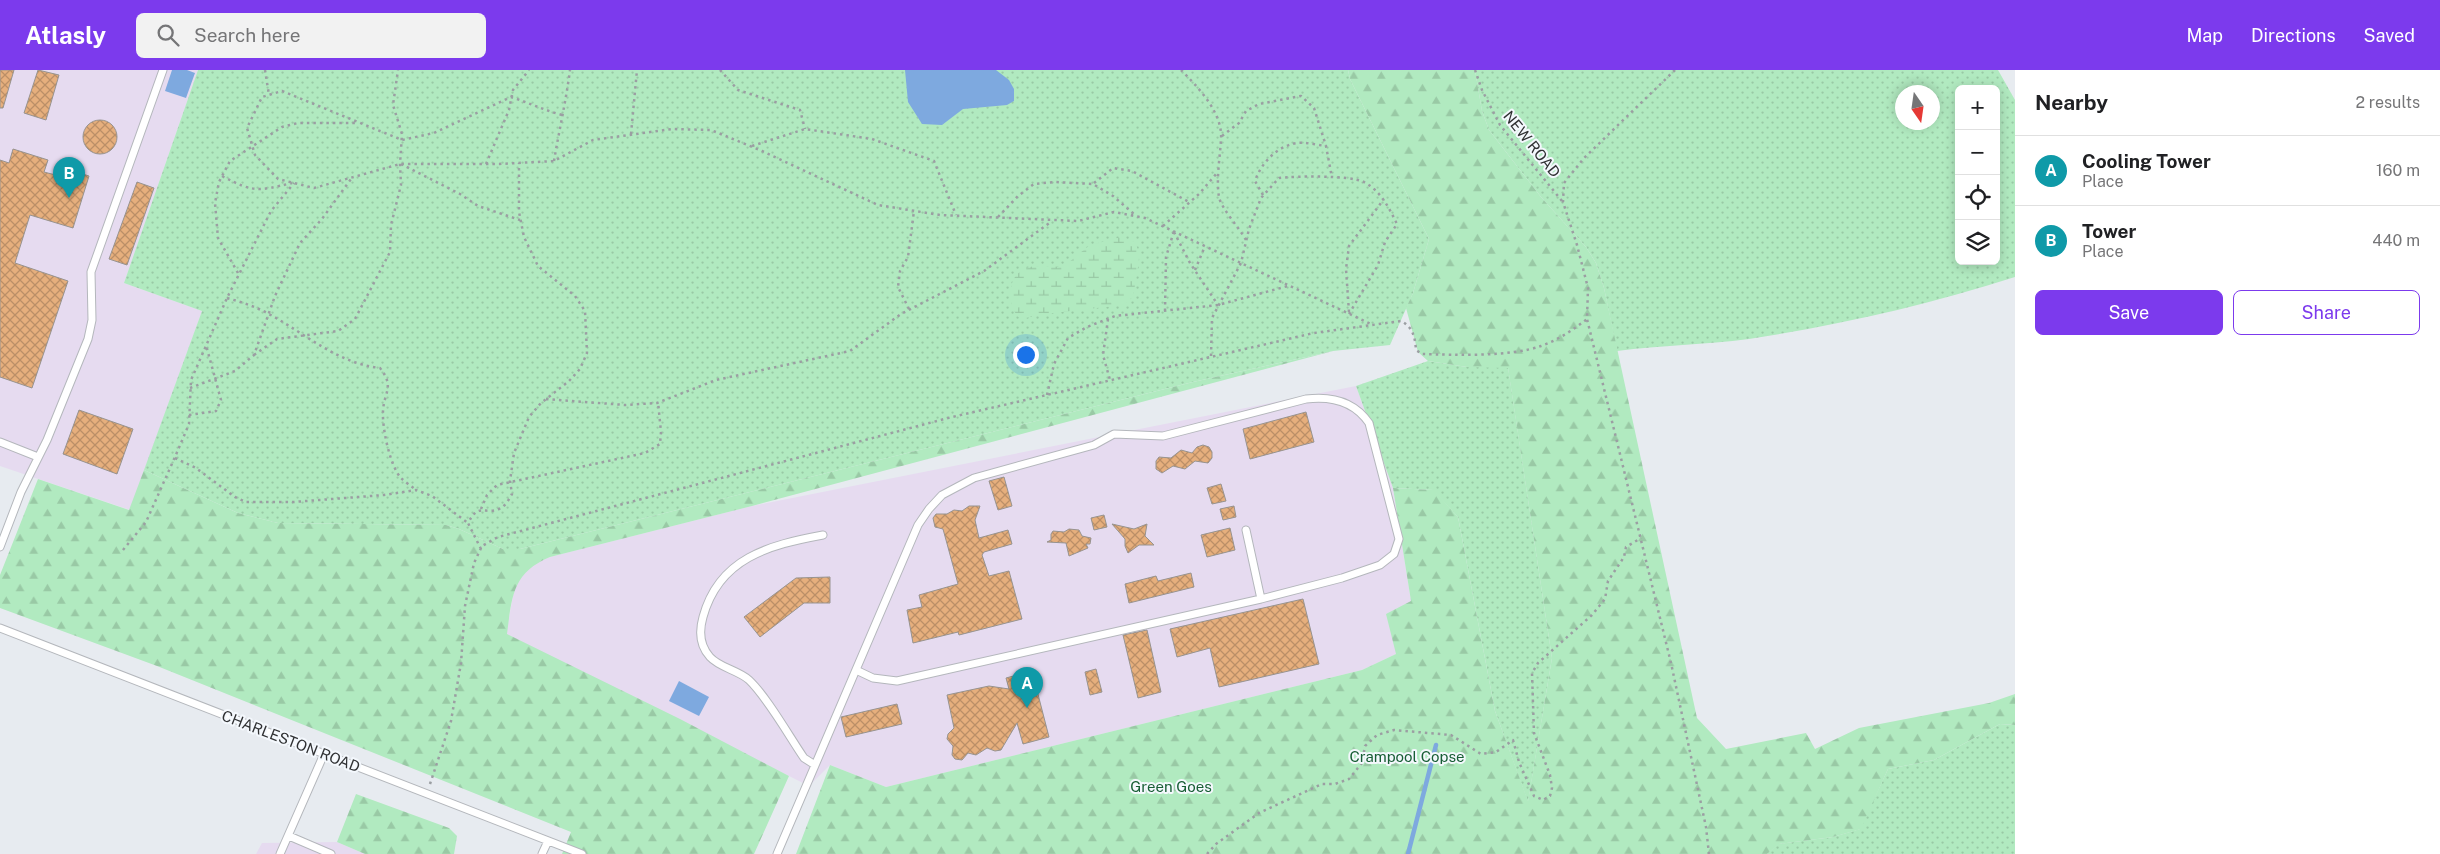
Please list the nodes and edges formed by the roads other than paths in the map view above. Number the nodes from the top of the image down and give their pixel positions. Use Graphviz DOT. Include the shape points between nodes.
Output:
graph roads {
  1 [pos="163,70"];
  2 [pos="0,442"];
  3 [pos="38,457"];
  4 [pos="1246,530"];
  5 [pos="823,535"];
  6 [pos="0,547"];
  7 [pos="1261,599"];
  8 [pos="0,628"];
  9 [pos="856,670"];
  10 [pos="324,754"];
  11 [pos="815,765"];
  12 [pos="288,836"];
  13 [pos="548,841"];
  14 [pos="280,854"];
  15 [pos="331,854"];
  16 [pos="542,854"];
  17 [pos="582,854"];
  18 [pos="777,854"];
  1 -- 3 [label="lane" via="91,272 91,329"];
  2 -- 3 [label="lane"];
  3 -- 6 [label="lane"];
  4 -- 7 [label="lane"];
  5 -- 11 [label="lane" via="789,541 758,552 736,567 711,592 700,633 709,657 751,681 804,758"];
  7 -- 9 [label="lane" via="897,681 873,678"];
  7 -- 9 [label="lane" via="1375,567 1388,560 1398,547 1372,433 1364,416 1342,402 1320,397 1306,399 1163,436 1114,434 1094,445 957,485 935,502 918,525"];
  8 -- 10 [label="lane, CHARLESTON ROAD"];
  9 -- 11 [label="lane"];
  10 -- 12 [label="lane"];
  10 -- 13 [label="lane, CHARLESTON ROAD"];
  11 -- 18 [label="lane"];
  12 -- 14 [label="lane"];
  12 -- 15 [label="lane"];
  13 -- 16 [label="lane"];
  13 -- 17 [label="lane, CHARLESTON ROAD"];
}
